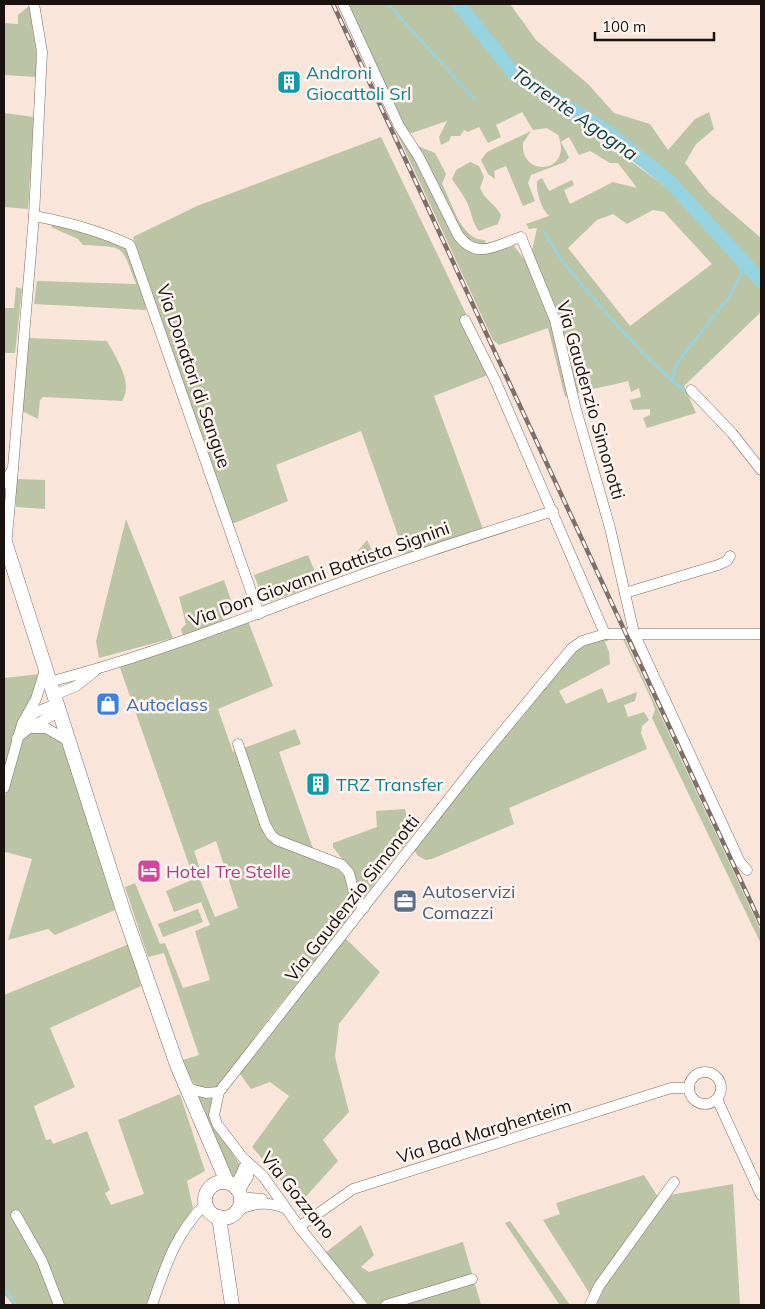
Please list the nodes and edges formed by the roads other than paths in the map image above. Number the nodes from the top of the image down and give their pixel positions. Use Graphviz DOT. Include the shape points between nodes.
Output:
graph roads {
  1 [pos="34,4"];
  2 [pos="343,4"];
  3 [pos="34,216"];
  4 [pos="465,320"];
  5 [pos="691,390"];
  6 [pos="8,469"];
  7 [pos="761,470"];
  8 [pos="4,484"];
  9 [pos="552,510"];
  10 [pos="5,544"];
  11 [pos="730,556"];
  12 [pos="625,593"];
  13 [pos="259,614"];
  14 [pos="634,633"];
  15 [pos="605,634"];
  16 [pos="761,634"];
  17 [pos="53,693"];
  18 [pos="25,720"];
  19 [pos="21,735"];
  20 [pos="67,740"];
  21 [pos="238,744"];
  22 [pos="4,788"];
  23 [pos="747,870"];
  24 [pos="364,908"];
  25 [pos="186,1088"];
  26 [pos="689,1088"];
  27 [pos="219,1092"];
  28 [pos="717,1099"];
  29 [pos="216,1105"];
  30 [pos="246,1161"];
  31 [pos="674,1182"];
  32 [pos="232,1195"];
  33 [pos="761,1195"];
  34 [pos="205,1204"];
  35 [pos="285,1208"];
  36 [pos="16,1215"];
  37 [pos="219,1217"];
  38 [pos="300,1227"];
  39 [pos="226,1262"];
  40 [pos="472,1279"];
  41 [pos="59,1305"];
  42 [pos="152,1305"];
  43 [pos="232,1305"];
  44 [pos="362,1305"];
  45 [pos="386,1305"];
  46 [pos="590,1305"];
  1 -- 3 [label="street" via="42,52"];
  2 -- 12 [label="street, Via Gaudenzio Simonotti" via="399,126 419,157 464,244 475,250 521,237 554,320"];
  3 -- 6 [label="street" via="14,455"];
  3 -- 13 [label="street, Via Donatori di Sangue" via="94,231 130,245"];
  4 -- 9 [label="street"];
  5 -- 7 [label="street"];
  6 -- 8 [label="street"];
  6 -- 10 [label="street"];
  9 -- 13 [label="street, Via Don Giovanni Battista Signini"];
  9 -- 15 [label="street"];
  10 -- 17 [label="main road"];
  11 -- 12 [label="street" via="718,565"];
  12 -- 14 [label="street, Via Gaudenzio Simonotti"];
  13 -- 17 [label="street, Via Don Giovanni Battista Signini" via="97,670 76,686"];
  14 -- 15 [label="street, Via Gaudenzio Simonotti"];
  14 -- 16 [label="street, Via Gaudenzio Simonotti"];
  14 -- 23 [label="street" via="740,862"];
  15 -- 24 [label="street, Via Gaudenzio Simonotti" via="582,641 564,655"];
  17 -- 18 [label="street"];
  17 -- 18 [label="street" via="36,699"];
  17 -- 19 [label="street"];
  17 -- 20 [label="main road"];
  18 -- 19 [label="street"];
  19 -- 20 [label="street" via="39,727"];
  19 -- 22 [label="street"];
  20 -- 25 [label="main road"];
  21 -- 24 [label="street" via="270,835 342,865 349,873 355,896"];
  24 -- 27 [label="street, Via Gaudenzio Simonotti"];
  25 -- 27 [label="street" via="206,1093"];
  25 -- 32 [label="main road"];
  26 -- 28 [label="street" via="697,1102 707,1104"];
  26 -- 28 [label="street" via="696,1074 711,1073 721,1085"];
  26 -- 38 [label="street, Via Bad Marghenteim" via="671,1088 353,1189"];
  27 -- 29 [label="street, Via Gaudenzio Simonotti"];
  28 -- 33 [label="street"];
  29 -- 30 [label="street, Via Gozzano" via="214,1115 217,1124"];
  30 -- 32 [label="street" via="248,1177"];
  30 -- 35 [label="street, Via Gozzano" via="263,1176"];
  31 -- 46 [label="street" via="599,1286"];
  32 -- 34 [label="main road" via="207,1190"];
  32 -- 35 [label="street"];
  32 -- 37 [label="main road"];
  32 -- 39 [label="main road"];
  34 -- 37 [label="main road"];
  34 -- 42 [label="street" via="188,1221 171,1251"];
  35 -- 38 [label="street, Via Gozzano"];
  36 -- 41 [label="street" via="42,1261"];
  37 -- 39 [label="main road"];
  38 -- 44 [label="street, Via Gozzano"];
  39 -- 43 [label="main road"];
  40 -- 45 [label="street"];
}
